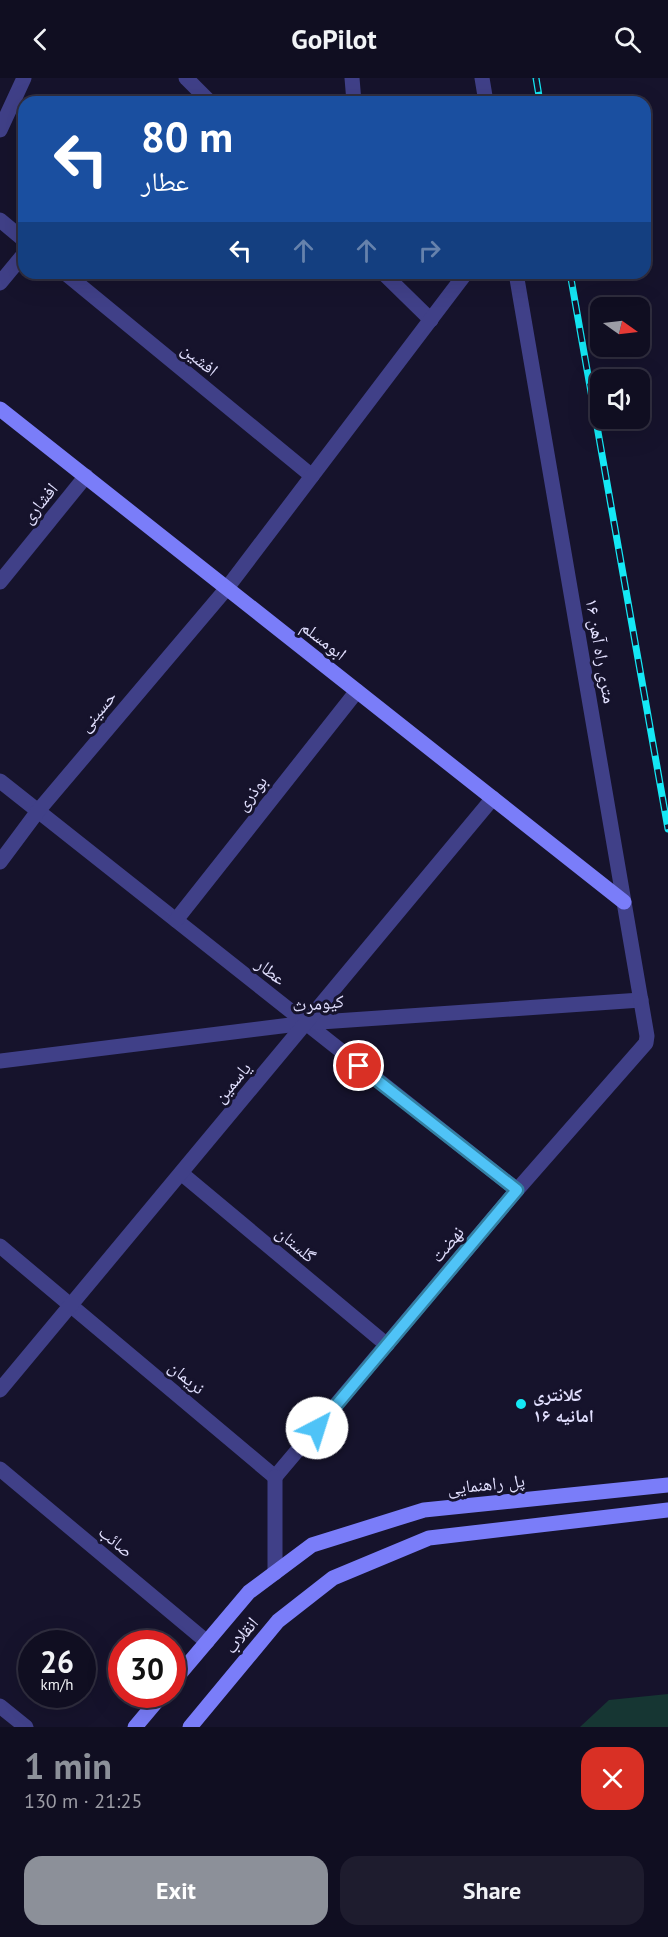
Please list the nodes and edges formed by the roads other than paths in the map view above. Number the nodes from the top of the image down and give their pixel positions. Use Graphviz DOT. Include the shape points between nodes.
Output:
graph roads {
  1 [pos="24,78"];
  2 [pos="186,78"];
  3 [pos="352,78"];
  4 [pos="482,78"];
  5 [pos="204,96"];
  6 [pos="354,96"];
  7 [pos="485,96"];
  8 [pos="0,130"];
  9 [pos="0,220"];
  10 [pos="18,235"];
  11 [pos="18,262"];
  12 [pos="72,279"];
  13 [pos="389,279"];
  14 [pos="462,279"];
  15 [pos="517,279"];
  16 [pos="0,284"];
  17 [pos="431,320"];
  18 [pos="0,409"];
  19 [pos="86,476"];
  20 [pos="312,476"];
  21 [pos="0,582"];
  22 [pos="227,588"];
  23 [pos="357,691"];
  24 [pos="0,781"];
  25 [pos="493,798"];
  26 [pos="39,811"];
  27 [pos="0,862"];
  28 [pos="624,902"];
  29 [pos="176,920"];
  30 [pos="641,1000"];
  31 [pos="306,1023"];
  32 [pos="647,1036"];
  33 [pos="0,1061"];
  34 [pos="181,1173"];
  35 [pos="517,1190"];
  36 [pos="0,1246"];
  37 [pos="71,1304"];
  38 [pos="387,1345"];
  39 [pos="0,1390"];
  40 [pos="0,1468"];
  41 [pos="275,1478"];
  42 [pos="668,1485"];
  43 [pos="668,1510"];
  44 [pos="312,1545"];
  45 [pos="275,1573"];
  46 [pos="207,1642"];
  47 [pos="186,1667"];
  48 [pos="0,1706"];
  49 [pos="151,1708"];
  50 [pos="26,1727"];
  51 [pos="135,1727"];
  52 [pos="190,1727"];
  1 -- 8 [label="street"];
  2 -- 5 [label="street"];
  3 -- 6 [label="street"];
  4 -- 7 [label="street"];
  9 -- 10 [label="street"];
  11 -- 16 [label="street"];
  12 -- 20 [label="street, افشین"];
  13 -- 17 [label="street"];
  14 -- 17 [label="street, حسینی"];
  15 -- 28 [label="street, ۱۶ متری راه آهن"];
  17 -- 20 [label="street, حسینی"];
  18 -- 19 [label="main road, ابومسلم"];
  19 -- 21 [label="street, افشاری"];
  19 -- 22 [label="main road, ابومسلم"];
  20 -- 22 [label="street, حسینی"];
  22 -- 23 [label="main road, ابومسلم"];
  22 -- 26 [label="street, حسینی"];
  23 -- 25 [label="main road, ابومسلم"];
  23 -- 29 [label="street, بوذری"];
  24 -- 26 [label="street, عطار"];
  25 -- 28 [label="main road, ابومسلم"];
  25 -- 31 [label="street, یاسمین"];
  26 -- 27 [label="street, حسینی"];
  26 -- 29 [label="street, عطار"];
  28 -- 30 [label="street, ۱۶ متری راه آهن"];
  29 -- 31 [label="street, عطار"];
  30 -- 31 [label="street, کیومرث"];
  30 -- 32 [label="street, ۱۶ متری راه آهن"];
  31 -- 33 [label="street, کیومرث"];
  31 -- 34 [label="street, یاسمین"];
  31 -- 35 [label="street, عطار"];
  32 -- 35 [label="street, نهضت" via="646,1043"];
  34 -- 37 [label="street, یاسمین"];
  34 -- 38 [label="street, گلستان"];
  35 -- 38 [label="street, نهضت"];
  36 -- 37 [label="street, نریمان"];
  37 -- 39 [label="street, یاسمین"];
  37 -- 41 [label="street, نریمان"];
  38 -- 41 [label="street, نهضت"];
  40 -- 46 [label="street, صائب"];
  41 -- 45 [label="street"];
  42 -- 44 [label="main road, پل راهنمایی" via="424,1510"];
  43 -- 52 [label="main road, انقلاب" via="429,1538 333,1578 278,1621"];
  44 -- 45 [label="main road, انقلاب"];
  45 -- 46 [label="main road, انقلاب" via="249,1592"];
  46 -- 47 [label="main road, انقلاب"];
  48 -- 50 [label="street"];
  49 -- 51 [label="main road"];
}
